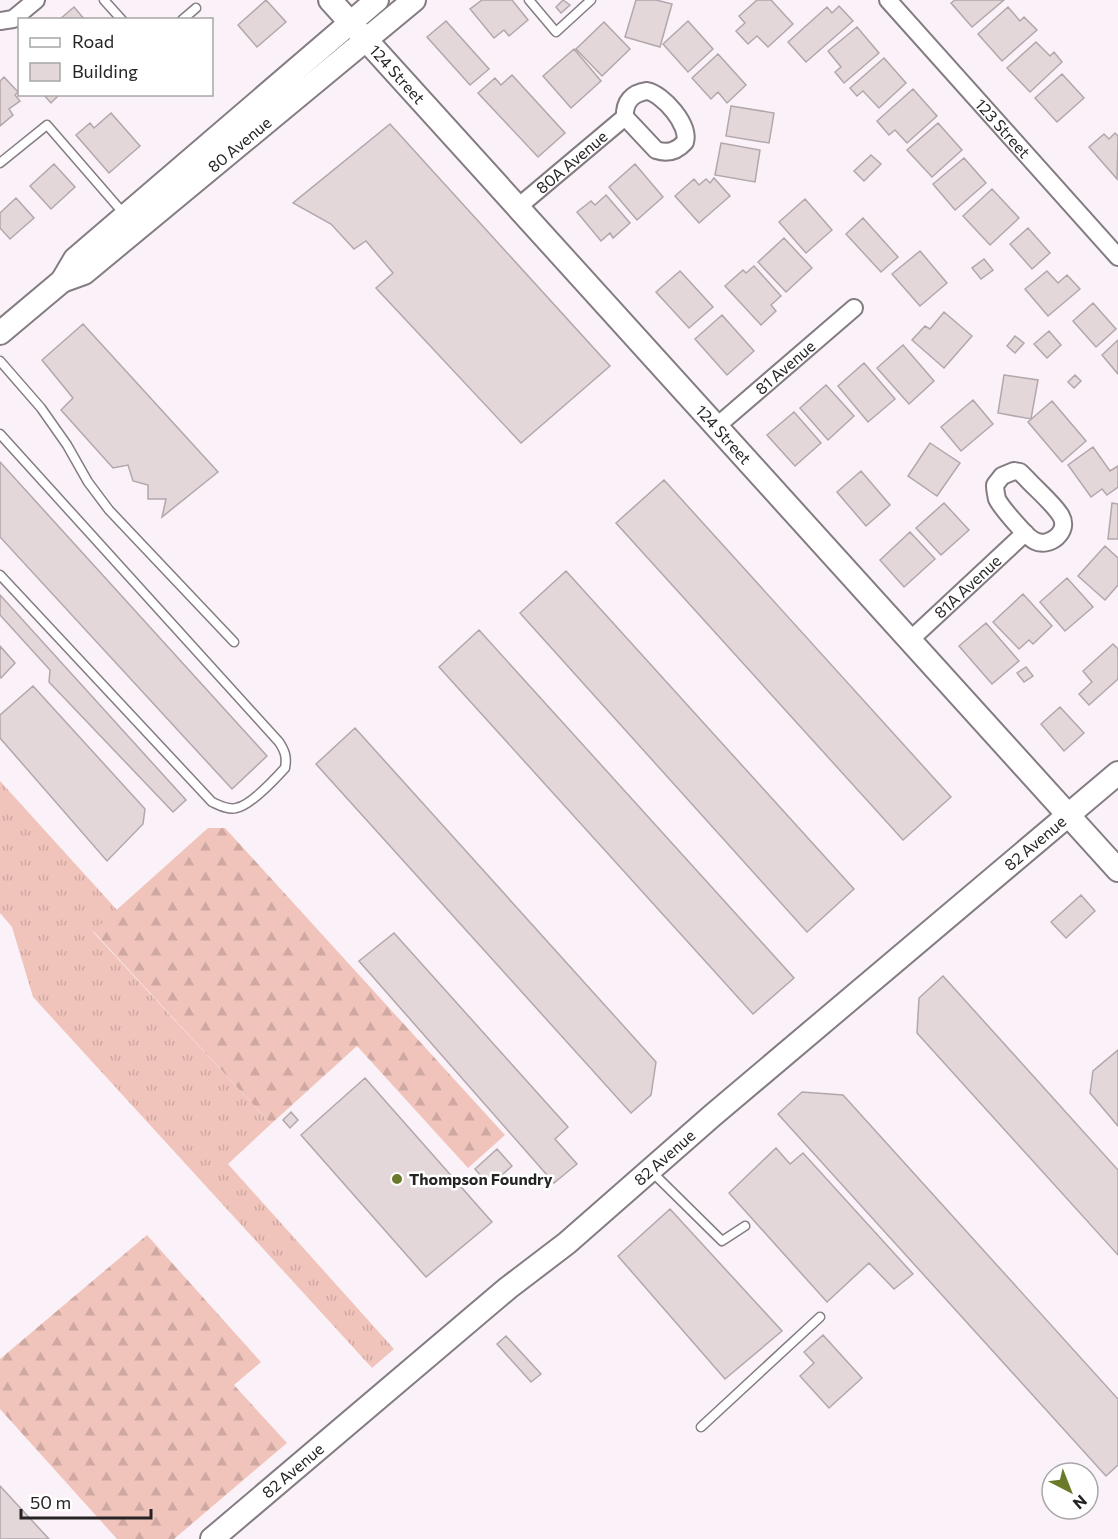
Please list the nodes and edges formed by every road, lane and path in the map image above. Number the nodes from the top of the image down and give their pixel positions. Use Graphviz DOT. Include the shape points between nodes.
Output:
graph roads {
  1 [pos="36,0"];
  2 [pos="104,0"];
  3 [pos="330,0"];
  4 [pos="377,0"];
  5 [pos="414,0"];
  6 [pos="529,0"];
  7 [pos="591,0"];
  8 [pos="888,0"];
  9 [pos="196,8"];
  10 [pos="120,18"];
  11 [pos="184,18"];
  12 [pos="0,21"];
  13 [pos="357,31"];
  14 [pos="625,117"];
  15 [pos="0,163"];
  16 [pos="518,207"];
  17 [pos="125,216"];
  18 [pos="1118,257"];
  19 [pos="62,281"];
  20 [pos="855,308"];
  21 [pos="0,333"];
  22 [pos="0,361"];
  23 [pos="717,426"];
  24 [pos="0,434"];
  25 [pos="1025,533"];
  26 [pos="0,575"];
  27 [pos="909,640"];
  28 [pos="234,642"];
  29 [pos="1118,773"];
  30 [pos="1068,815"];
  31 [pos="1118,870"];
  32 [pos="650,1170"];
  33 [pos="745,1226"];
  34 [pos="820,1317"];
  35 [pos="701,1427"];
  36 [pos="212,1539"];
  1 -- 12 [label="street" via="13,19"];
  2 -- 10 [label="lane"];
  3 -- 13 [label="street, 124 Street"];
  4 -- 13 [label="street, 80 Avenue"];
  5 -- 13 [label="street, 80 Avenue"];
  6 -- 7 [label="lane" via="556,32"];
  8 -- 18 [label="street, 123 Street"];
  9 -- 11 [label="lane"];
  13 -- 16 [label="street, 124 Street"];
  13 -- 17 [label="street, 80 Avenue"];
  13 -- 19 [label="street, 80 Avenue" via="84,273"];
  14 -- 16 [label="street, 80A Avenue"];
  15 -- 17 [label="lane" via="47,125"];
  16 -- 23 [label="street, 124 Street"];
  17 -- 19 [label="street, 80 Avenue" via="75,259"];
  19 -- 21 [label="street, 80 Avenue"];
  20 -- 23 [label="street, 81 Avenue"];
  22 -- 28 [label="lane" via="41,408 109,510"];
  23 -- 27 [label="street, 124 Street"];
  24 -- 26 [label="lane" via="279,742 285,750 285,768 245,804 235,808 212,802"];
  25 -- 25 [label="street" via="1042,543 1060,535 1064,525 1061,516 1020,472 1010,472 995,485 997,497"];
  25 -- 27 [label="street, 81A Avenue"];
  27 -- 30 [label="street, 124 Street"];
  29 -- 30 [label="street, 82 Avenue"];
  30 -- 31 [label="street, 124 Street"];
  30 -- 32 [label="street, 82 Avenue"];
  32 -- 33 [label="lane" via="722,1241"];
  32 -- 36 [label="street, 82 Avenue"];
  34 -- 35 [label="lane"];
}
